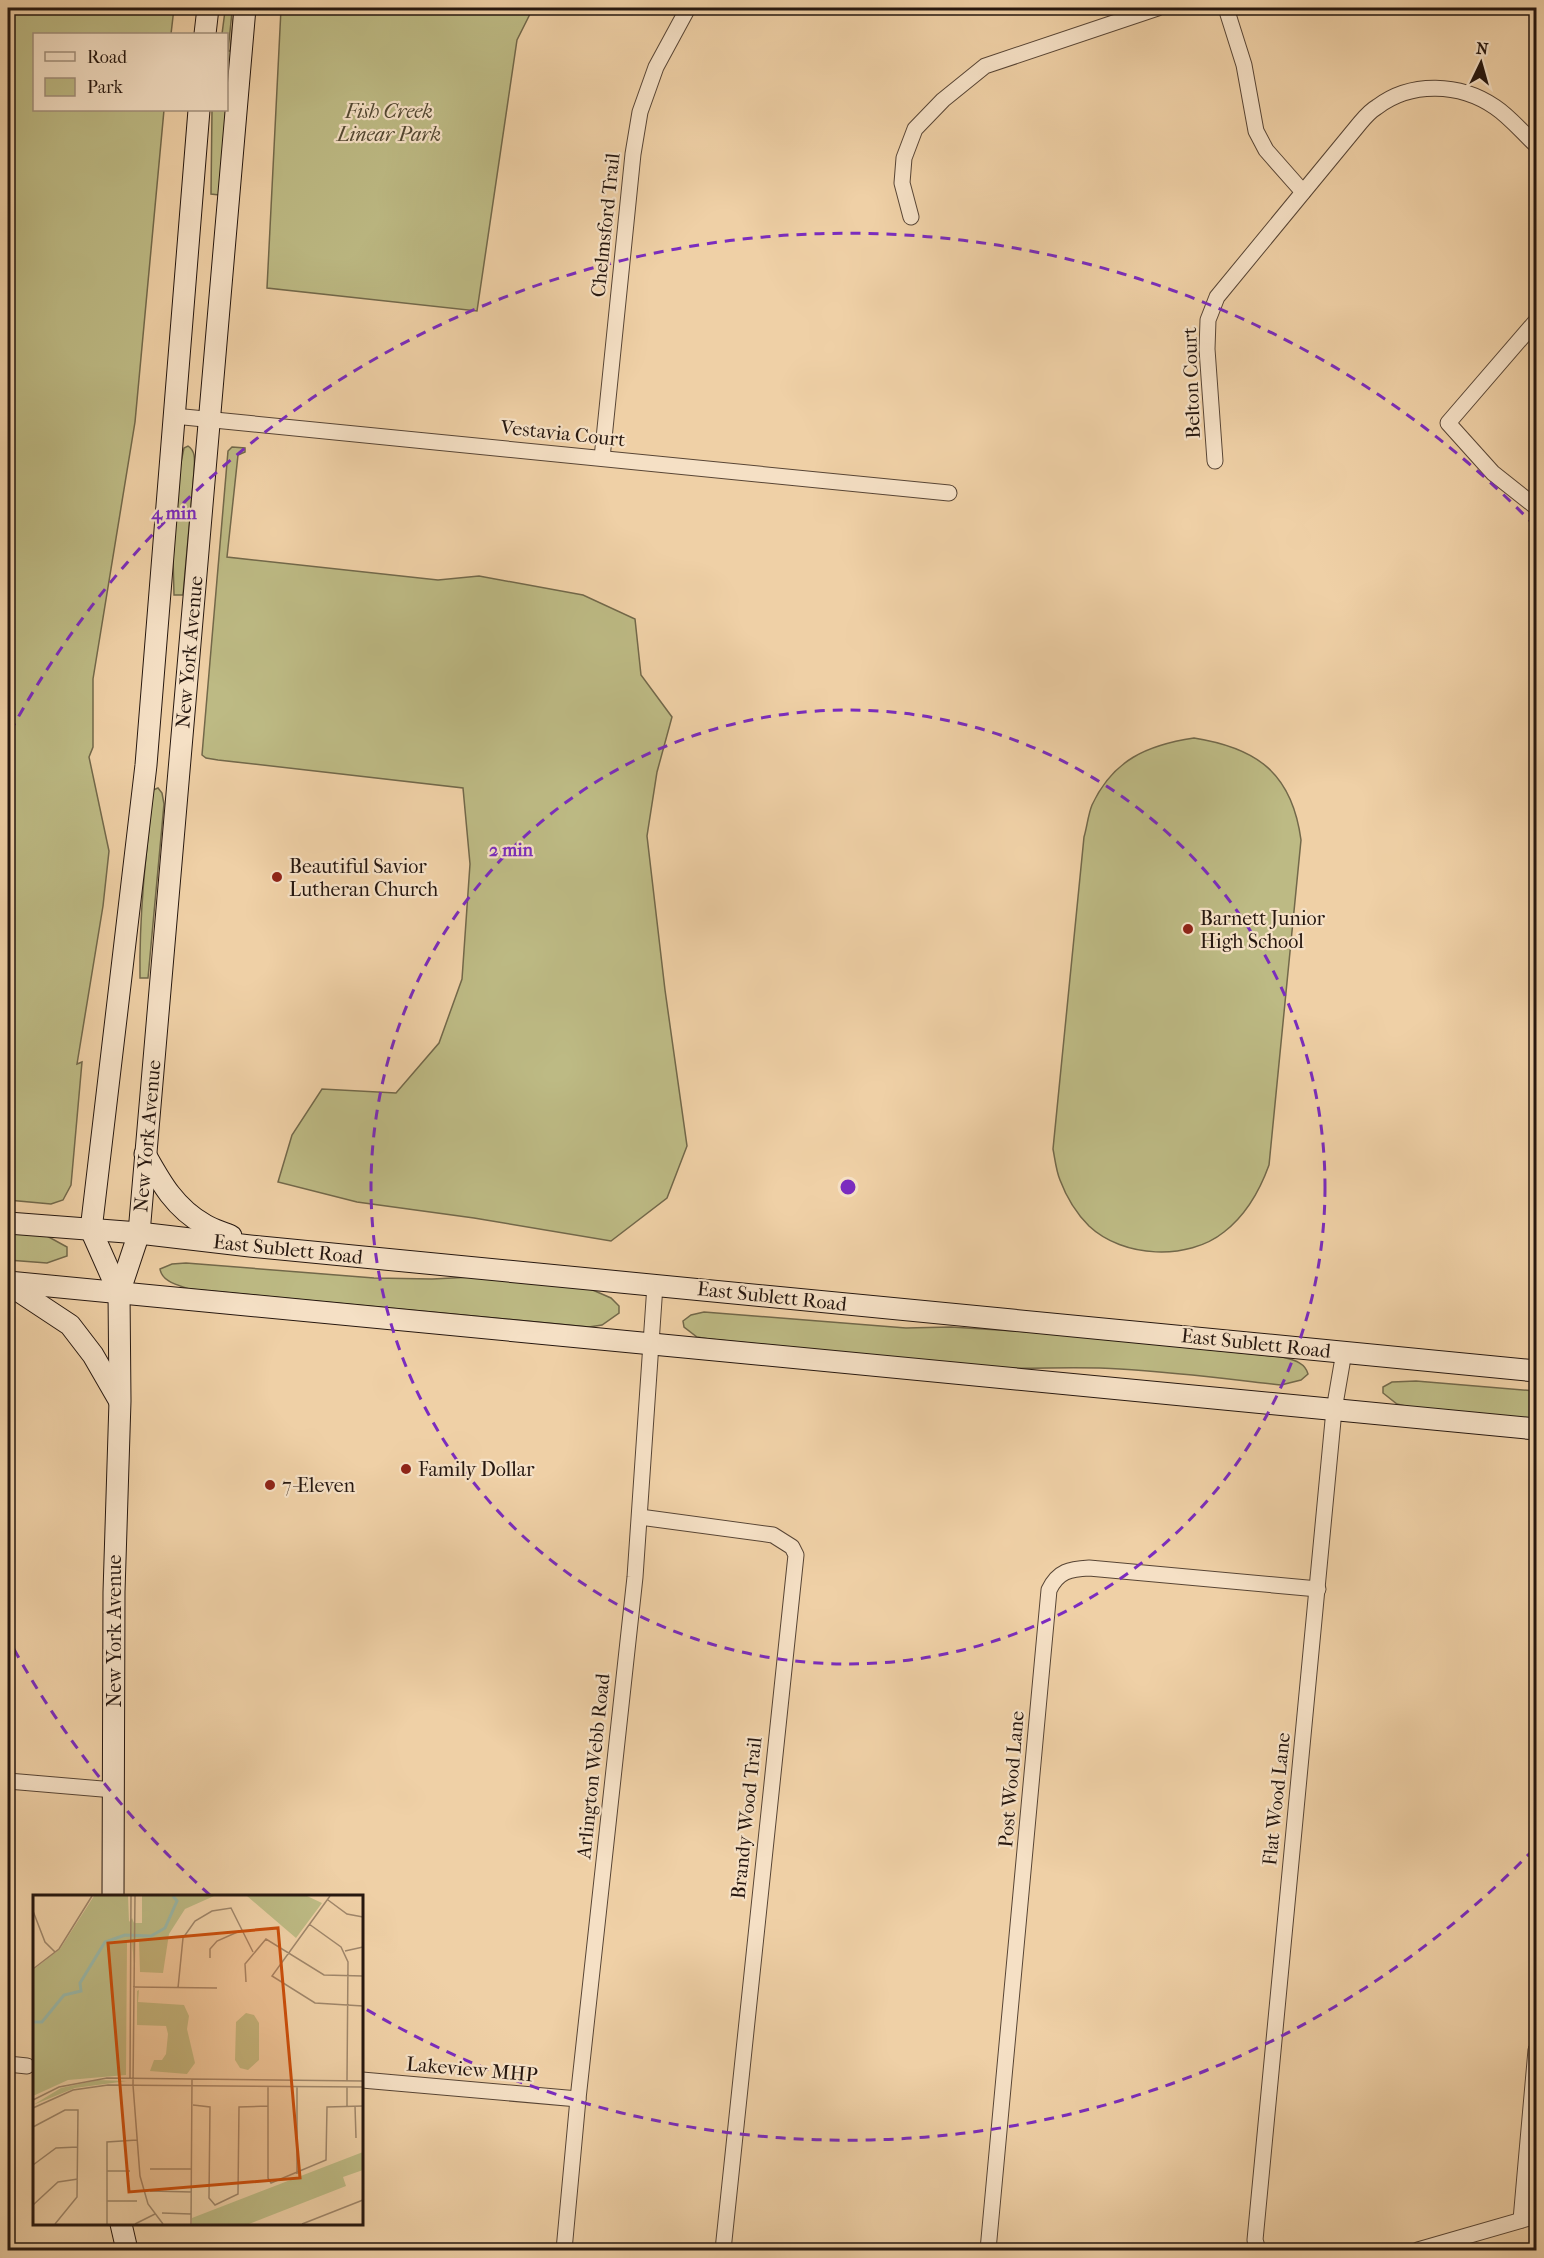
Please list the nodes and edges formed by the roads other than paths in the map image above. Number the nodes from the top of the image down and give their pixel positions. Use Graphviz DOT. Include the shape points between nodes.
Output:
graph roads {
  1 [pos="688,8"];
  2 [pos="1158,8"];
  3 [pos="1226,8"];
  4 [pos="245,13"];
  5 [pos="199,111"];
  6 [pos="1536,145"];
  7 [pos="1303,192"];
  8 [pos="911,217"];
  9 [pos="1536,321"];
  10 [pos="174,416"];
  11 [pos="209,419"];
  12 [pos="602,458"];
  13 [pos="1215,461"];
  14 [pos="949,493"];
  15 [pos="1536,507"];
  16 [pos="146,765"];
  17 [pos="179,768"];
  18 [pos="145,1154"];
  19 [pos="8,1223"];
  20 [pos="91,1230"];
  21 [pos="139,1233"];
  22 [pos="250,1246"];
  23 [pos="8,1283"];
  24 [pos="655,1285"];
  25 [pos="119,1293"];
  26 [pos="651,1344"];
  27 [pos="1344,1352"];
  28 [pos="1536,1371"];
  29 [pos="120,1401"];
  30 [pos="1334,1410"];
  31 [pos="1536,1429"];
  32 [pos="640,1517"];
  33 [pos="1318,1589"];
  34 [pos="8,1781"];
  35 [pos="114,1790"];
  36 [pos="113,1895"];
  37 [pos="1536,2049"];
  38 [pos="8,2064"];
  39 [pos="27,2066"];
  40 [pos="363,2080"];
  41 [pos="578,2099"];
  42 [pos="1536,2216"];
  43 [pos="1521,2220"];
  44 [pos="122,2225"];
  45 [pos="127,2250"];
  46 [pos="564,2250"];
  47 [pos="723,2250"];
  48 [pos="988,2250"];
  49 [pos="1258,2250"];
  50 [pos="1418,2250"];
  1 -- 12 [label="street, Chelmsford Trail" via="657,67 640,112"];
  2 -- 8 [label="street" via="985,66 943,100 915,129 904,158 902,183"];
  3 -- 7 [label="street" via="1244,65 1256,131 1266,150"];
  4 -- 11 [label="main road, New York Avenue"];
  5 -- 10 [label="main road, New York Avenue"];
  6 -- 7 [label="street, Belton Court" via="1495,107 1463,91 1430,87 1395,95 1376,107"];
  7 -- 13 [label="street, Belton Court" via="1217,297 1208,320"];
  9 -- 15 [label="street" via="1448,423 1492,473"];
  10 -- 11 [label="street, Vestavia Court"];
  10 -- 16 [label="main road, New York Avenue"];
  11 -- 12 [label="street, Vestavia Court"];
  11 -- 17 [label="main road, New York Avenue"];
  12 -- 14 [label="street, Vestavia Court"];
  16 -- 17 [label="main road"];
  16 -- 20 [label="main road, New York Avenue"];
  17 -- 18 [label="main road, New York Avenue"];
  18 -- 21 [label="main road, New York Avenue"];
  18 -- 22 [label="main road" via="172,1198 189,1215"];
  19 -- 20 [label="main road, East Sublett Road"];
  20 -- 21 [label="main road, East Sublett Road"];
  20 -- 25 [label="main road, New York Avenue"];
  21 -- 22 [label="main road, East Sublett Road"];
  21 -- 25 [label="main road, New York Avenue"];
  22 -- 24 [label="main road, East Sublett Road"];
  23 -- 25 [label="main road"];
  23 -- 29 [label="main road" via="70,1325 93,1354"];
  24 -- 26 [label="street, Arlington Webb Road"];
  24 -- 27 [label="main road, East Sublett Road"];
  25 -- 26 [label="main road"];
  25 -- 29 [label="main road, New York Avenue"];
  26 -- 30 [label="main road"];
  26 -- 32 [label="street, Arlington Webb Road"];
  27 -- 28 [label="main road, East Sublett Road"];
  27 -- 30 [label="street, Flat Wood Lane"];
  29 -- 35 [label="main road, New York Avenue" via="114,1592"];
  30 -- 31 [label="main road"];
  30 -- 33 [label="street, Flat Wood Lane"];
  32 -- 41 [label="street, Arlington Webb Road"];
  32 -- 47 [label="street, Brandy Wood Trail" via="773,1535 784,1540 796,1555"];
  33 -- 48 [label="street, Post Wood Lane" via="1089,1568 1062,1572 1054,1578 1049,1590"];
  33 -- 49 [label="street, Flat Wood Lane" via="1255,2240"];
  34 -- 35 [label="street"];
  35 -- 36 [label="main road, New York Avenue"];
  37 -- 43 [label="street"];
  38 -- 39 [label="street"];
  40 -- 41 [label="street, Lakeview MHP"];
  41 -- 46 [label="street, Arlington Webb Road"];
  42 -- 43 [label="street"];
  43 -- 50 [label="street"];
  44 -- 45 [label="main road"];
}
